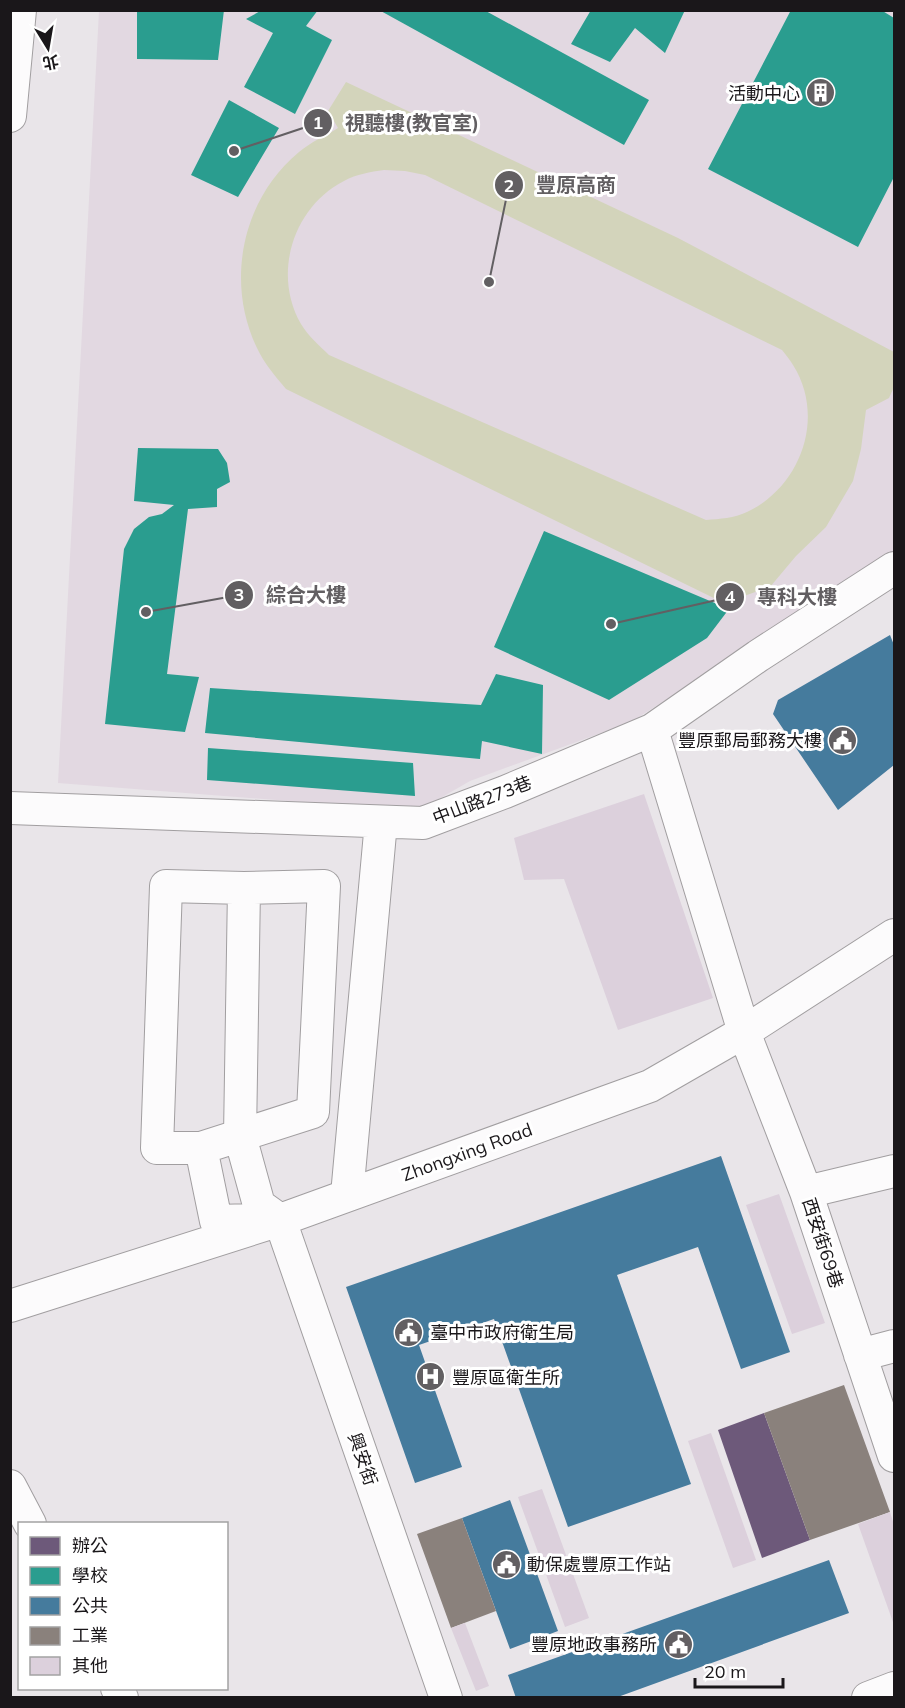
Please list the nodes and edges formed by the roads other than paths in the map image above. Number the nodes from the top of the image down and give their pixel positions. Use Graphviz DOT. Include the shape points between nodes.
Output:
graph roads {
  1 [pos="17,12"];
  2 [pos="10,116"];
  3 [pos="894,568"];
  4 [pos="652,730"];
  5 [pos="10,807"];
  6 [pos="381,822"];
  7 [pos="244,888"];
  8 [pos="894,934"];
  9 [pos="744,1032"];
  10 [pos="240,1136"];
  11 [pos="201,1148"];
  12 [pos="894,1171"];
  13 [pos="806,1192"];
  14 [pos="347,1195"];
  15 [pos="280,1220"];
  16 [pos="10,1306"];
  17 [pos="894,1346"];
  18 [pos="860,1355"];
  19 [pos="894,1456"];
  20 [pos="10,1486"];
  21 [pos="29,1522"];
  22 [pos="894,1688"];
  23 [pos="446,1698"];
  24 [pos="868,1698"];
  1 -- 2 [label="street"];
  3 -- 4 [label="street, 中山路273巷"];
  4 -- 6 [label="street, 中山路273巷" via="423,823"];
  4 -- 9 [label="street, 西安街69巷"];
  5 -- 6 [label="street, 中山路273巷"];
  6 -- 14 [label="street"];
  7 -- 10 [label="street"];
  7 -- 10 [label="street" via="324,886 313,1112"];
  7 -- 11 [label="street" via="166,886 157,1149"];
  8 -- 9 [label="street, Zhongxing Road"];
  9 -- 13 [label="street, 西安街69巷"];
  9 -- 14 [label="street, Zhongxing Road" via="650,1086"];
  10 -- 11 [label="street"];
  10 -- 15 [label="street" via="259,1204"];
  11 -- 15 [label="street" via="216,1221"];
  12 -- 13 [label="street"];
  13 -- 18 [label="street, 西安街69巷"];
  14 -- 15 [label="street, Zhongxing Road"];
  15 -- 16 [label="street, Zhongxing Road"];
  15 -- 23 [label="street, 興安街"];
  17 -- 18 [label="street"];
  18 -- 19 [label="street, 西安街69巷"];
  20 -- 21 [label="street"];
  22 -- 24 [label="street"];
}
